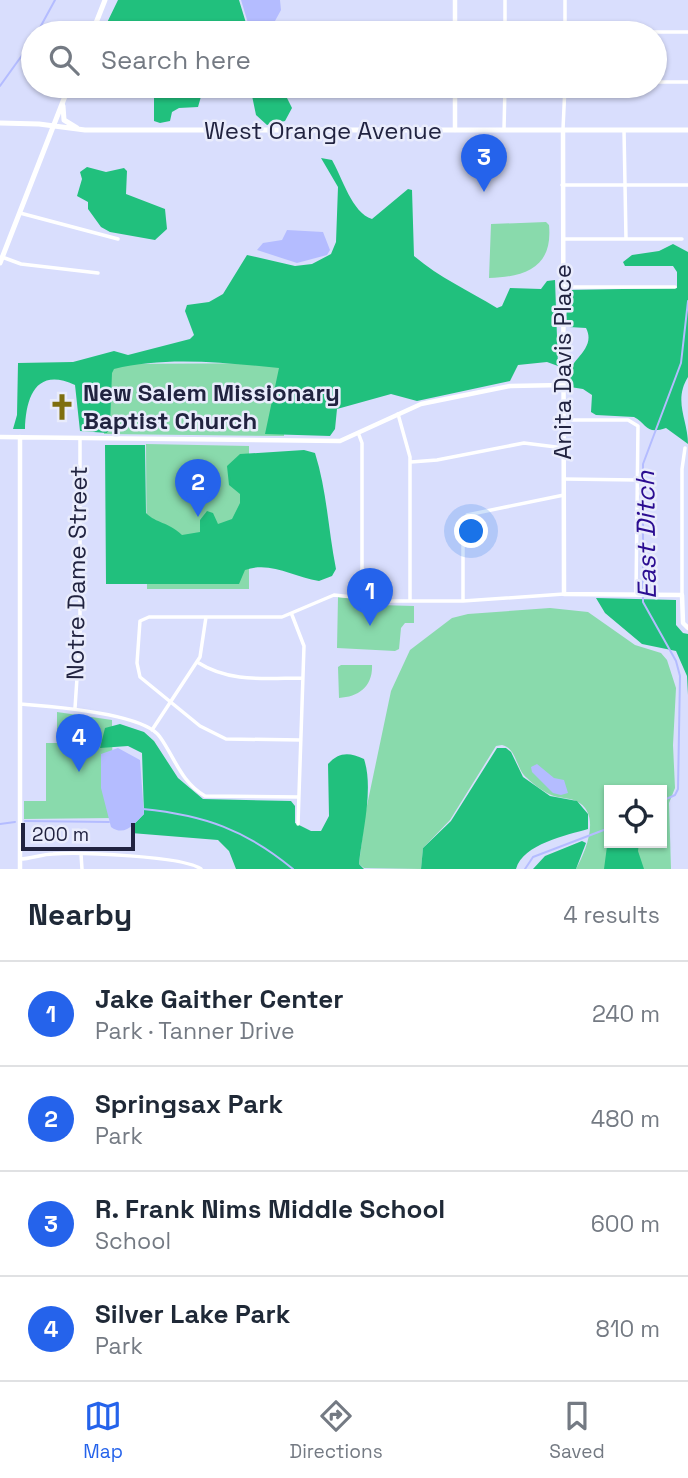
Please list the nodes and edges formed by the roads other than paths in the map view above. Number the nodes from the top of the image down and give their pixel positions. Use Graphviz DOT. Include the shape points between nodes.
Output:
graph roads {
  1 [pos="105,0"];
  2 [pos="455,0"];
  3 [pos="505,0"];
  4 [pos="565,0"];
  5 [pos="97,21"];
  6 [pos="455,21"];
  7 [pos="505,21"];
  8 [pos="565,21"];
  9 [pos="667,32"];
  10 [pos="688,32"];
  11 [pos="667,82"];
  12 [pos="688,82"];
  13 [pos="455,98"];
  14 [pos="505,98"];
  15 [pos="564,98"];
  16 [pos="64,99"];
  17 [pos="0,123"];
  18 [pos="53,127"];
  19 [pos="85,130"];
  20 [pos="563,130"];
  21 [pos="624,130"];
  22 [pos="688,130"];
  23 [pos="455,131"];
  24 [pos="504,131"];
  25 [pos="562,185"];
  26 [pos="625,185"];
  27 [pos="688,185"];
  28 [pos="20,213"];
  29 [pos="118,239"];
  30 [pos="563,239"];
  31 [pos="626,239"];
  32 [pos="682,239"];
  33 [pos="1,260"];
  34 [pos="98,273"];
  35 [pos="563,287"];
  36 [pos="675,287"];
  37 [pos="563,385"];
  38 [pos="398,414"];
  39 [pos="564,420"];
  40 [pos="359,435"];
  41 [pos="0,437"];
  42 [pos="20,437"];
  43 [pos="79,438"];
  44 [pos="564,448"];
  45 [pos="685,448"];
  46 [pos="685,455"];
  47 [pos="410,462"];
  48 [pos="564,479"];
  49 [pos="637,480"];
  50 [pos="564,495"];
  51 [pos="681,540"];
  52 [pos="688,540"];
  53 [pos="564,593"];
  54 [pos="641,594"];
  55 [pos="682,595"];
  56 [pos="362,598"];
  57 [pos="410,601"];
  58 [pos="463,601"];
  59 [pos="292,615"];
  60 [pos="206,618"];
  61 [pos="686,627"];
  62 [pos="197,662"];
  63 [pos="303,678"];
  64 [pos="170,703"];
  65 [pos="20,704"];
  66 [pos="75,708"];
  67 [pos="152,730"];
  68 [pos="301,740"];
  69 [pos="299,797"];
  70 [pos="298,824"];
  71 [pos="82,855"];
  72 [pos="20,859"];
  73 [pos="20,869"];
  74 [pos="82,869"];
  75 [pos="201,869"];
  1 -- 5 [label="main road"];
  2 -- 6 [label="street"];
  3 -- 7 [label="street"];
  4 -- 8 [label="street"];
  9 -- 10 [label="street"];
  11 -- 12 [label="street"];
  13 -- 23 [label="street"];
  14 -- 24 [label="street"];
  15 -- 20 [label="street"];
  16 -- 18 [label="main road"];
  16 -- 19 [label="main road" via="65,120"];
  17 -- 18 [label="main road, West Orange Avenue"];
  18 -- 19 [label="main road, West Orange Avenue"];
  18 -- 28 [label="main road"];
  19 -- 23 [label="main road, West Orange Avenue"];
  20 -- 21 [label="main road, West Orange Avenue"];
  20 -- 24 [label="main road, West Orange Avenue"];
  20 -- 25 [label="street, Anita Davis Place"];
  21 -- 22 [label="main road, West Orange Avenue"];
  21 -- 26 [label="street"];
  23 -- 24 [label="main road, West Orange Avenue"];
  25 -- 26 [label="street"];
  25 -- 30 [label="street, Anita Davis Place"];
  26 -- 27 [label="street"];
  26 -- 31 [label="street"];
  28 -- 29 [label="street"];
  28 -- 33 [label="main road"];
  30 -- 31 [label="street"];
  30 -- 35 [label="street, Anita Davis Place"];
  31 -- 32 [label="street"];
  33 -- 34 [label="street"];
  35 -- 36 [label="street"];
  35 -- 37 [label="street, Anita Davis Place"];
  37 -- 38 [label="street" via="492,389 421,404"];
  37 -- 39 [label="street, Anita Davis Place"];
  38 -- 40 [label="street"];
  38 -- 47 [label="street"];
  39 -- 44 [label="street, Anita Davis Place"];
  39 -- 49 [label="street" via="635,422"];
  40 -- 43 [label="street" via="328,442"];
  40 -- 56 [label="street"];
  41 -- 42 [label="street"];
  42 -- 43 [label="street"];
  42 -- 65 [label="street"];
  43 -- 66 [label="street, Notre Dame Street" via="80,633"];
  44 -- 47 [label="street" via="524,443"];
  44 -- 48 [label="street, Anita Davis Place"];
  45 -- 46 [label="street"];
  46 -- 51 [label="street"];
  47 -- 57 [label="street"];
  48 -- 49 [label="street"];
  48 -- 50 [label="street, Anita Davis Place"];
  49 -- 54 [label="street"];
  50 -- 53 [label="street, Anita Davis Place"];
  50 -- 58 [label="street" via="467,514"];
  51 -- 52 [label="street"];
  51 -- 55 [label="street"];
  53 -- 54 [label="street"];
  53 -- 58 [label="street"];
  54 -- 55 [label="street"];
  55 -- 61 [label="street"];
  56 -- 57 [label="street"];
  56 -- 59 [label="street" via="334,596"];
  57 -- 58 [label="street"];
  59 -- 60 [label="street"];
  59 -- 63 [label="street" via="304,640"];
  60 -- 62 [label="street"];
  60 -- 64 [label="street" via="149,617 140,621 140,677"];
  62 -- 63 [label="street" via="233,678"];
  62 -- 64 [label="street"];
  63 -- 68 [label="street"];
  64 -- 67 [label="street"];
  64 -- 68 [label="street" via="222,738"];
  65 -- 66 [label="street"];
  65 -- 72 [label="street"];
  66 -- 67 [label="street"];
  67 -- 69 [label="street" via="181,774 205,796"];
  68 -- 69 [label="street"];
  69 -- 70 [label="street"];
  71 -- 72 [label="street"];
  71 -- 74 [label="street"];
  71 -- 75 [label="street" via="184,862"];
  72 -- 73 [label="street"];
}
